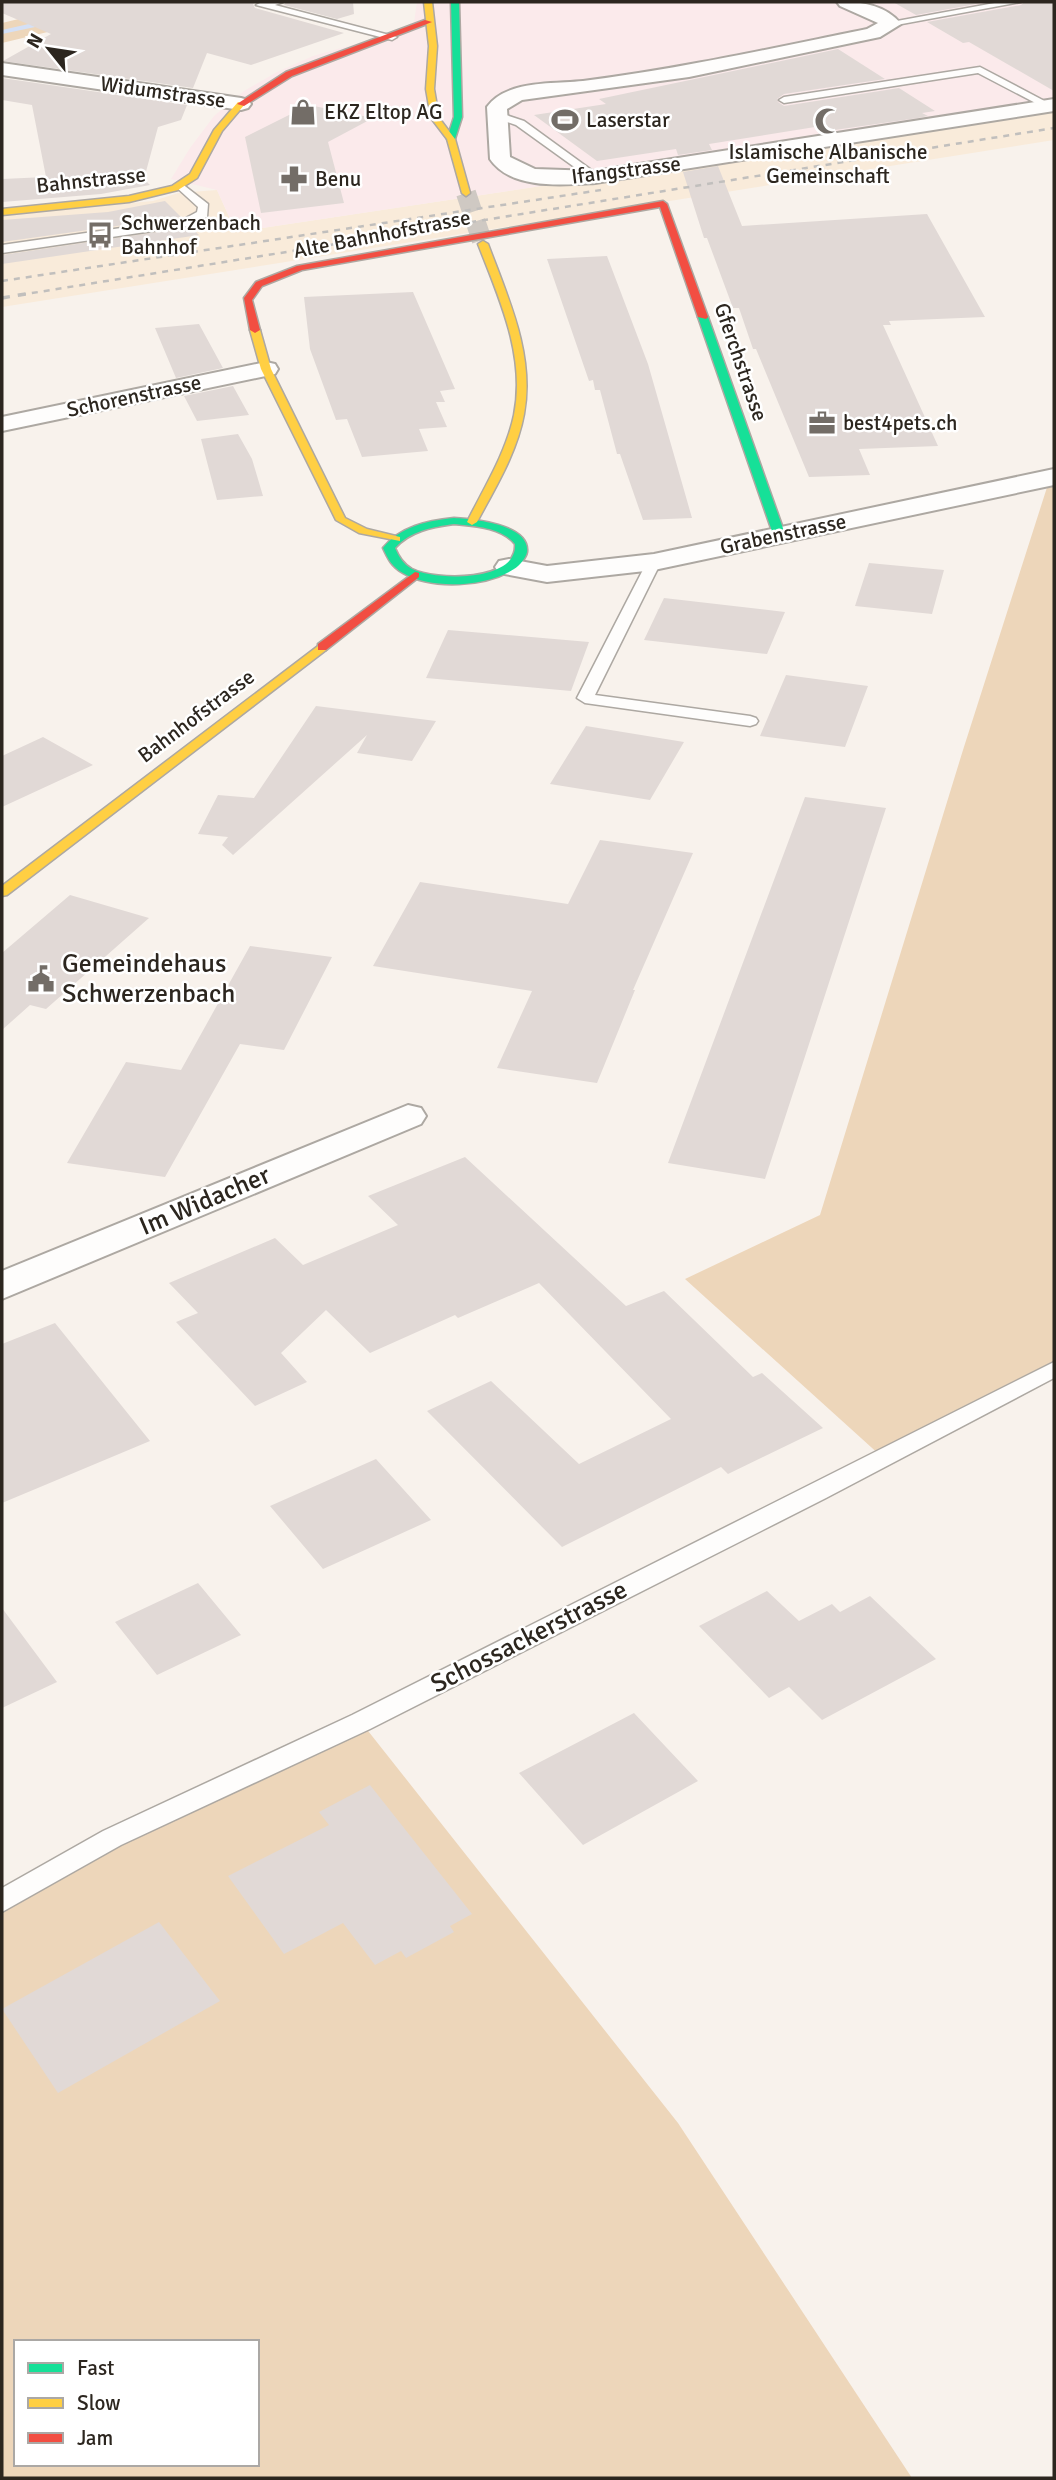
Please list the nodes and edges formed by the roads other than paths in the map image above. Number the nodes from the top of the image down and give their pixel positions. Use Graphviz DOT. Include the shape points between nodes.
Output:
graph roads {
  1 [pos="278,2"];
  2 [pos="428,2"];
  3 [pos="455,2"];
  4 [pos="846,2"];
  5 [pos="1016,2"];
  6 [pos="428,22"];
  7 [pos="891,23"];
  8 [pos="373,43"];
  9 [pos="433,46"];
  10 [pos="456,46"];
  11 [pos="404,50"];
  12 [pos="338,55"];
  13 [pos="2,69"];
  14 [pos="430,71"];
  15 [pos="784,100"];
  16 [pos="241,104"];
  17 [pos="1052,106"];
  18 [pos="497,115"];
  19 [pos="451,139"];
  20 [pos="595,177"];
  21 [pos="181,186"];
  22 [pos="466,192"];
  23 [pos="663,204"];
  24 [pos="2,212"];
  25 [pos="483,244"];
  26 [pos="2,249"];
  27 [pos="266,369"];
  28 [pos="2,424"];
  29 [pos="1054,477"];
  30 [pos="472,522"];
  31 [pos="779,534"];
  32 [pos="396,538"];
  33 [pos="654,562"];
  34 [pos="509,567"];
  35 [pos="415,575"];
  36 [pos="750,721"];
  37 [pos="2,892"];
  38 [pos="408,1116"];
  39 [pos="2,1286"];
  40 [pos="1054,1369"];
  41 [pos="2,1901"];
  1 -- 11 [label="lane" via="261,5"];
  2 -- 6 [label="street"];
  3 -- 10 [label="street"];
  4 -- 7 [label="street"];
  5 -- 7 [label="lane"];
  6 -- 9 [label="street"];
  6 -- 11 [label="street, Bahnstrasse"];
  7 -- 18 [label="street" via="873,33 664,75 518,94 497,107"];
  8 -- 9 [label="street, Bahnstrasse"];
  8 -- 11 [label="street, Bahnstrasse"];
  8 -- 12 [label="street, Bahnstrasse"];
  9 -- 10 [label="street, Bahnstrasse"];
  9 -- 11 [label="street, Bahnstrasse"];
  9 -- 14 [label="street"];
  10 -- 19 [label="street" via="458,117"];
  11 -- 12 [label="street, Bahnstrasse"];
  11 -- 14 [label="street"];
  12 -- 16 [label="street, Bahnstrasse" via="276,80"];
  13 -- 16 [label="street, Widumstrasse"];
  14 -- 19 [label="street" via="435,118"];
  15 -- 17 [label="lane" via="980,70"];
  16 -- 21 [label="street, Bahnstrasse" via="213,138 198,170"];
  17 -- 20 [label="street, Ifangstrasse"];
  18 -- 20 [label="lane" via="520,123"];
  18 -- 20 [label="street, Ifangstrasse" via="500,159 506,165 534,176"];
  19 -- 22 [label="street"];
  21 -- 24 [label="street, Bahnstrasse" via="139,198"];
  21 -- 26 [label="lane" via="204,206 203,214 187,222"];
  23 -- 27 [label="street, Alte Bahnhofstrasse" via="300,268 259,284 247,300"];
  23 -- 31 [label="street, Gferchstrasse"];
  25 -- 30 [label="street" via="511,325 521,379 520,412"];
  27 -- 28 [label="street, Schorenstrasse"];
  27 -- 32 [label="street, Alte Bahnhofstrasse" via="341,520 363,531"];
  29 -- 31 [label="street, Grabenstrasse"];
  30 -- 32 [label="street" via="420,526"];
  30 -- 34 [label="street" via="503,530 520,544 522,552"];
  31 -- 33 [label="street, Grabenstrasse"];
  32 -- 35 [label="street" via="390,554 402,569"];
  33 -- 34 [label="street, Grabenstrasse" via="547,574"];
  33 -- 36 [label="lane" via="585,698"];
  34 -- 35 [label="street" via="495,574 455,580"];
  35 -- 37 [label="street, Bahnhofstrasse"];
  38 -- 39 [label="street, Im Widacher"];
  40 -- 41 [label="lane, Schossackerstrasse" via="373,1716 112,1838"];
}
